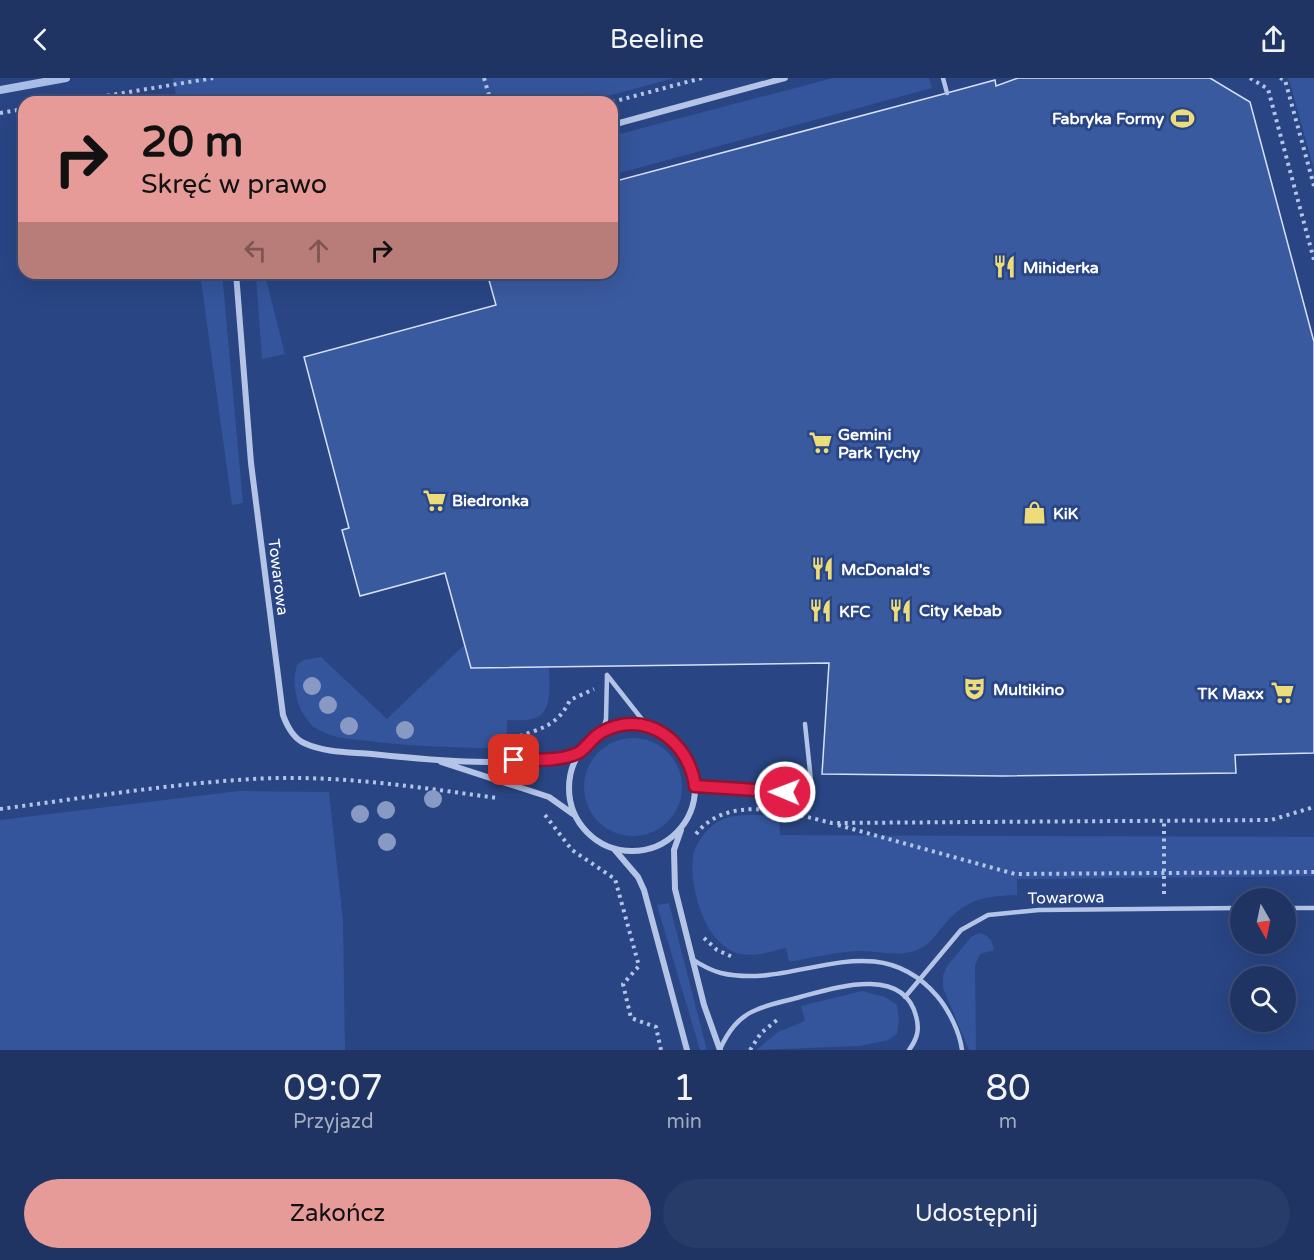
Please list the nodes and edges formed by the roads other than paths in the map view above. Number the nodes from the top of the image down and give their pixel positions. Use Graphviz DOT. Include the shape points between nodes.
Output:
graph roads {
  1 [pos="785,78"];
  2 [pos="943,78"];
  3 [pos="947,93"];
  4 [pos="618,123"];
  5 [pos="236,279"];
  6 [pos="805,724"];
  7 [pos="648,727"];
  8 [pos="602,732"];
  9 [pos="579,753"];
  10 [pos="435,760"];
  11 [pos="695,786"];
  12 [pos="574,814"];
  13 [pos="681,828"];
  14 [pos="614,849"];
  15 [pos="1230,908"];
  16 [pos="1296,908"];
  17 [pos="1314,908"];
  18 [pos="692,959"];
  19 [pos="920,979"];
  20 [pos="905,997"];
  21 [pos="687,1050"];
  22 [pos="720,1050"];
  23 [pos="909,1050"];
  24 [pos="962,1050"];
  1 -- 4 [label="street"];
  2 -- 3 [label="lane"];
  5 -- 10 [label="street, Towarowa" via="251,463 282,706 289,729 302,742 322,750"];
  6 -- 11 [label="lane" via="812,790 769,792"];
  7 -- 8 [label="street" via="623,726"];
  7 -- 8 [label="lane" via="607,675"];
  7 -- 11 [label="street" via="680,746"];
  8 -- 9 [label="street"];
  9 -- 10 [label="street, Towarowa" via="551,759"];
  9 -- 12 [label="street" via="569,781"];
  10 -- 12 [label="street, Towarowa" via="549,797"];
  11 -- 13 [label="street" via="691,812"];
  12 -- 14 [label="street" via="585,831"];
  13 -- 14 [label="street" via="659,845 643,851"];
  13 -- 18 [label="street" via="674,850 675,889"];
  14 -- 21 [label="street" via="644,890"];
  15 -- 19 [label="lane, Towarowa" via="1039,910 988,915 961,930"];
  16 -- 17 [label="lane"];
  18 -- 19 [label="lane" via="720,973 757,975 865,960"];
  18 -- 22 [label="street"];
  19 -- 20 [label="lane, Towarowa"];
  19 -- 24 [label="lane" via="941,1001"];
  20 -- 22 [label="lane" via="895,989 862,984 785,1001 755,1010 736,1023"];
  20 -- 23 [label="lane" via="918,1023 918,1036"];
}
